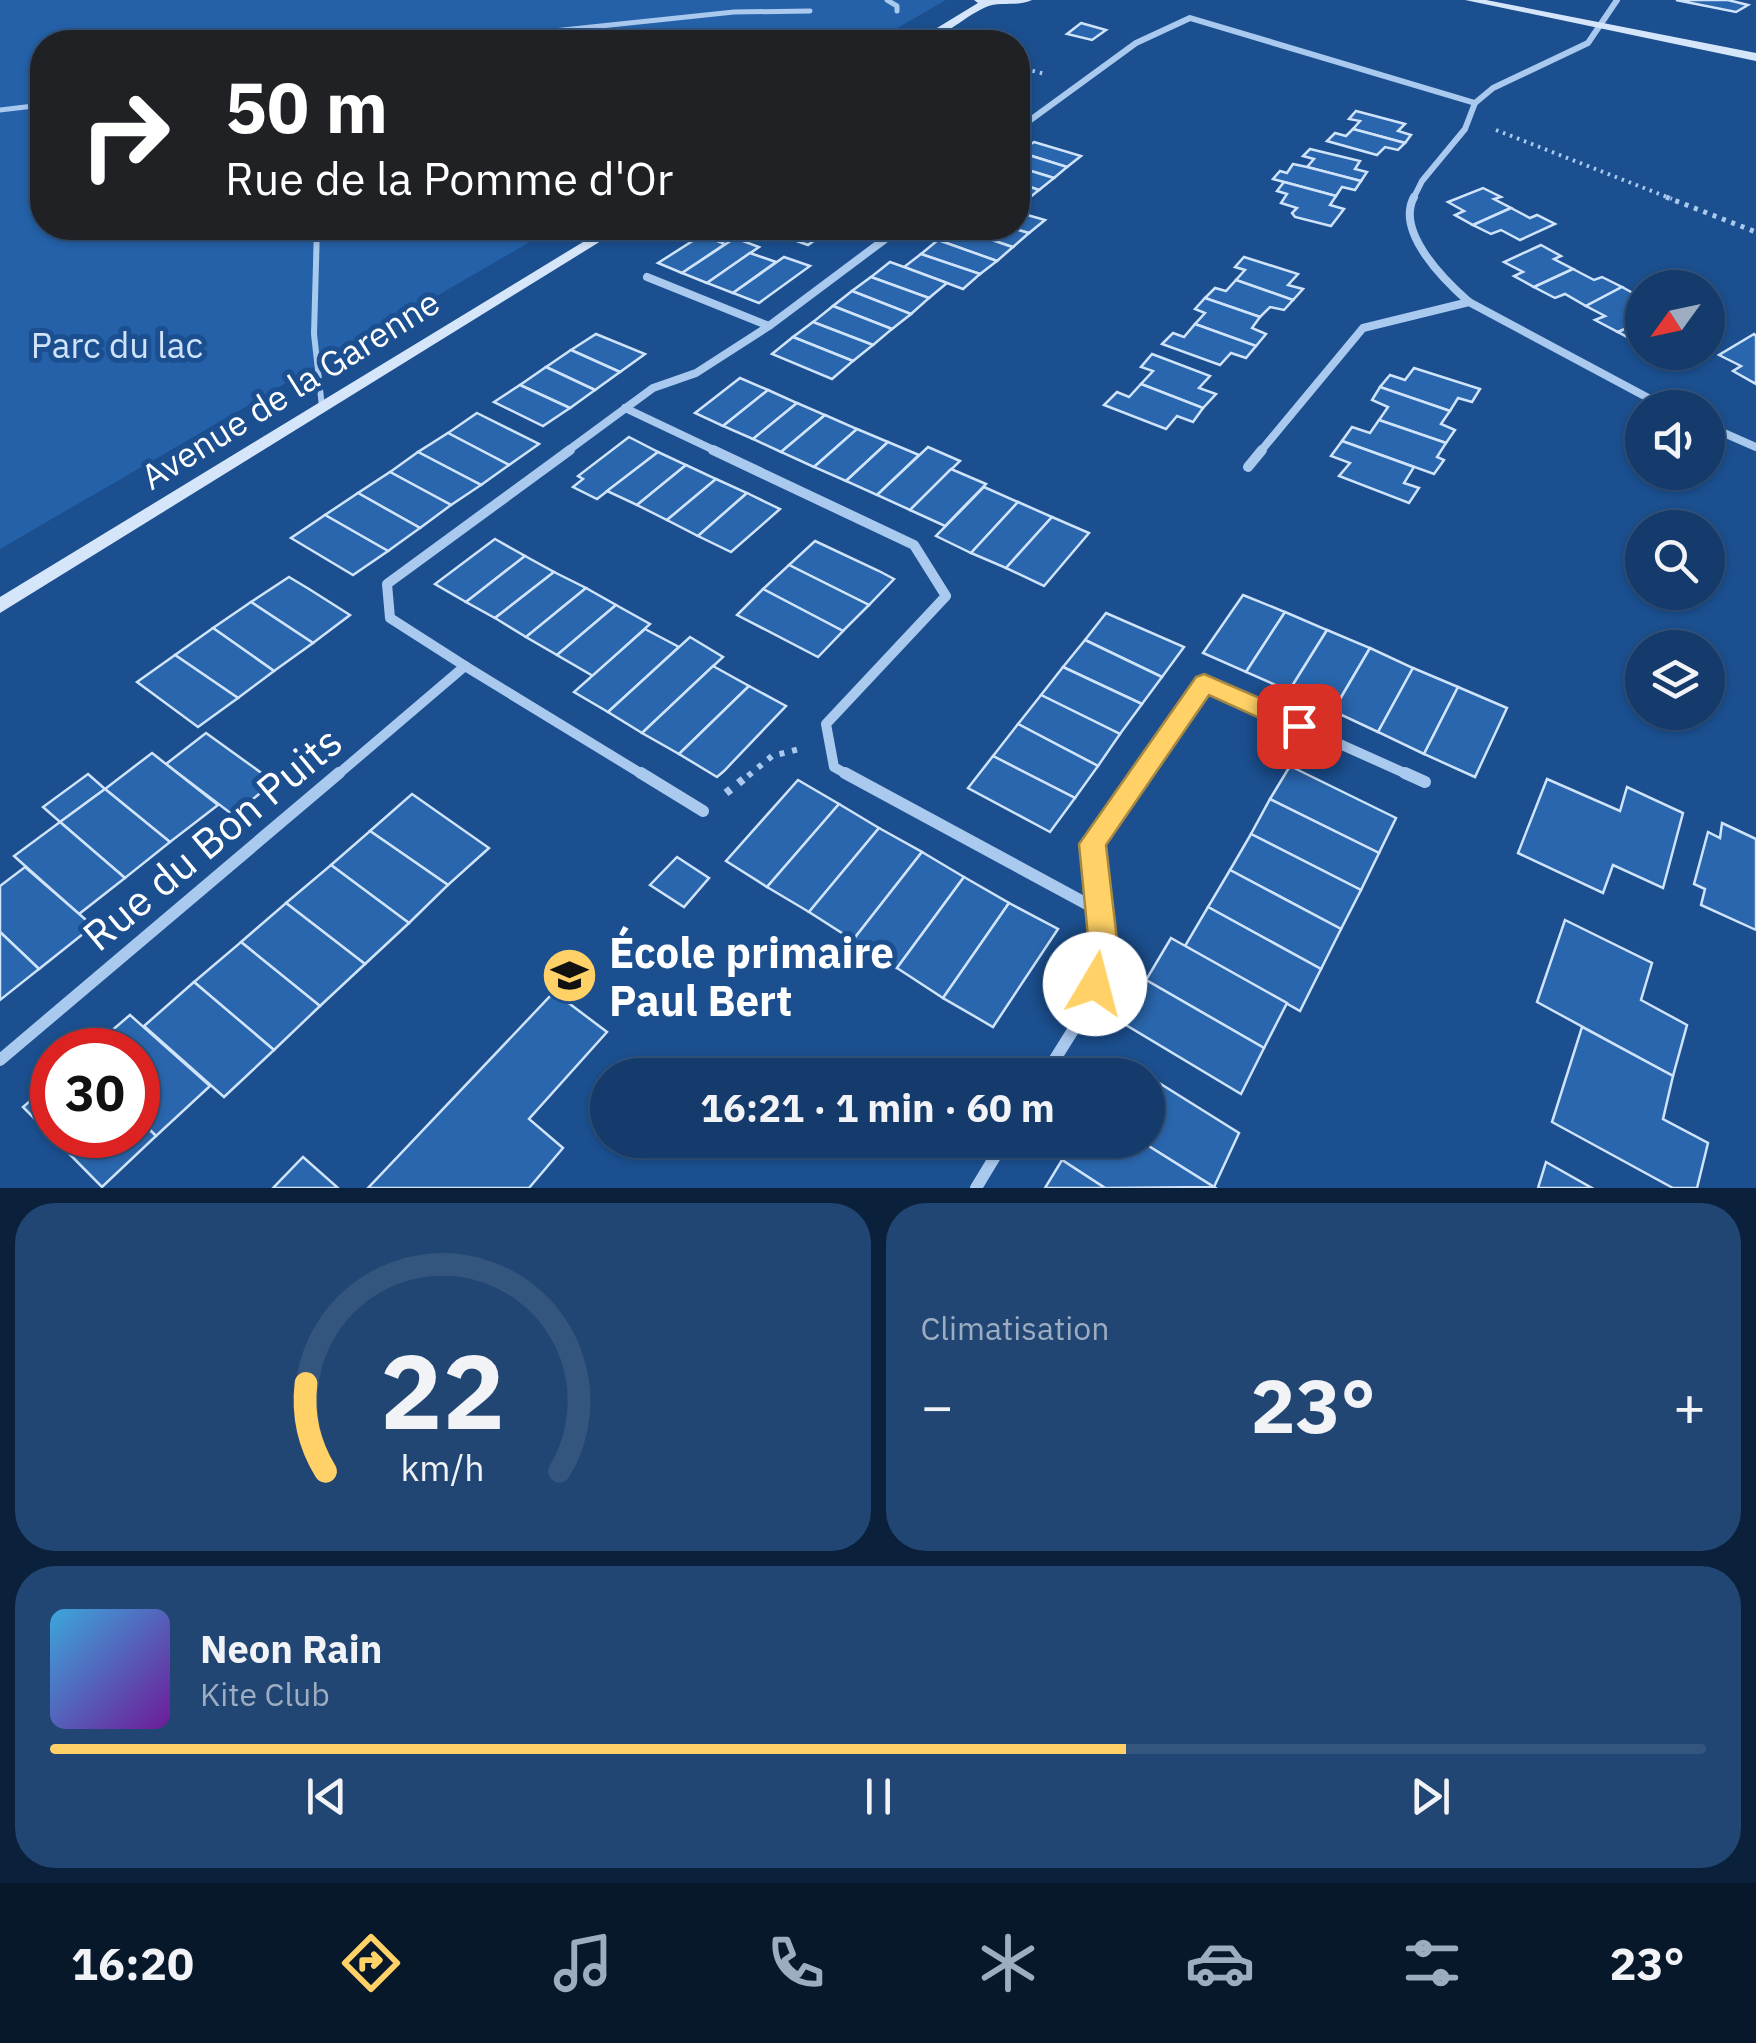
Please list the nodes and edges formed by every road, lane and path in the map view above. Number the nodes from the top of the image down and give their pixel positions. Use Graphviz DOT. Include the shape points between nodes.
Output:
graph roads {
  1 [pos="887,0"];
  2 [pos="1027,0"];
  3 [pos="1470,0"];
  4 [pos="1616,0"];
  5 [pos="983,1"];
  6 [pos="810,11"];
  7 [pos="897,11"];
  8 [pos="1601,26"];
  9 [pos="562,30"];
  10 [pos="938,30"];
  11 [pos="1756,56"];
  12 [pos="1475,103"];
  13 [pos="30,106"];
  14 [pos="0,110"];
  15 [pos="1030,120"];
  16 [pos="317,240"];
  17 [pos="595,240"];
  18 [pos="888,240"];
  19 [pos="648,277"];
  20 [pos="1469,302"];
  21 [pos="770,326"];
  22 [pos="1633,390"];
  23 [pos="322,408"];
  24 [pos="624,408"];
  25 [pos="1725,433"];
  26 [pos="1756,447"];
  27 [pos="1248,467"];
  28 [pos="0,606"];
  29 [pos="465,666"];
  30 [pos="830,742"];
  31 [pos="1425,782"];
  32 [pos="703,811"];
  33 [pos="1098,910"];
  34 [pos="1056,1058"];
  35 [pos="0,1060"];
  36 [pos="995,1158"];
  37 [pos="976,1188"];
  1 -- 7 [label="lane"];
  2 -- 5 [label="street"];
  3 -- 8 [label="street"];
  4 -- 8 [label="street"];
  5 -- 10 [label="street"];
  6 -- 9 [label="lane"];
  8 -- 11 [label="street"];
  8 -- 12 [label="street" via="1588,43"];
  12 -- 15 [label="street" via="1190,18 1136,43"];
  12 -- 20 [label="street" via="1465,129 1410,204 1413,229 1428,257"];
  13 -- 14 [label="lane"];
  16 -- 23 [label="lane" via="314,334"];
  17 -- 23 [label="street, Avenue de la Garenne"];
  18 -- 21 [label="street"];
  19 -- 21 [label="street"];
  20 -- 22 [label="street"];
  20 -- 27 [label="street" via="1363,328"];
  21 -- 24 [label="street"];
  23 -- 28 [label="street, Avenue de la Garenne"];
  24 -- 29 [label="street" via="387,584 390,618"];
  24 -- 30 [label="street" via="914,545 946,596 826,724"];
  25 -- 26 [label="street"];
  29 -- 32 [label="street"];
  29 -- 35 [label="street, Rue du Bon Puits"];
  30 -- 32 [label="path" via="772,756"];
  30 -- 33 [label="street" via="834,766"];
  31 -- 33 [label="street" via="1204,683 1092,844"];
  33 -- 34 [label="street" via="1105,957 1085,1011"];
  36 -- 37 [label="street"];
}
